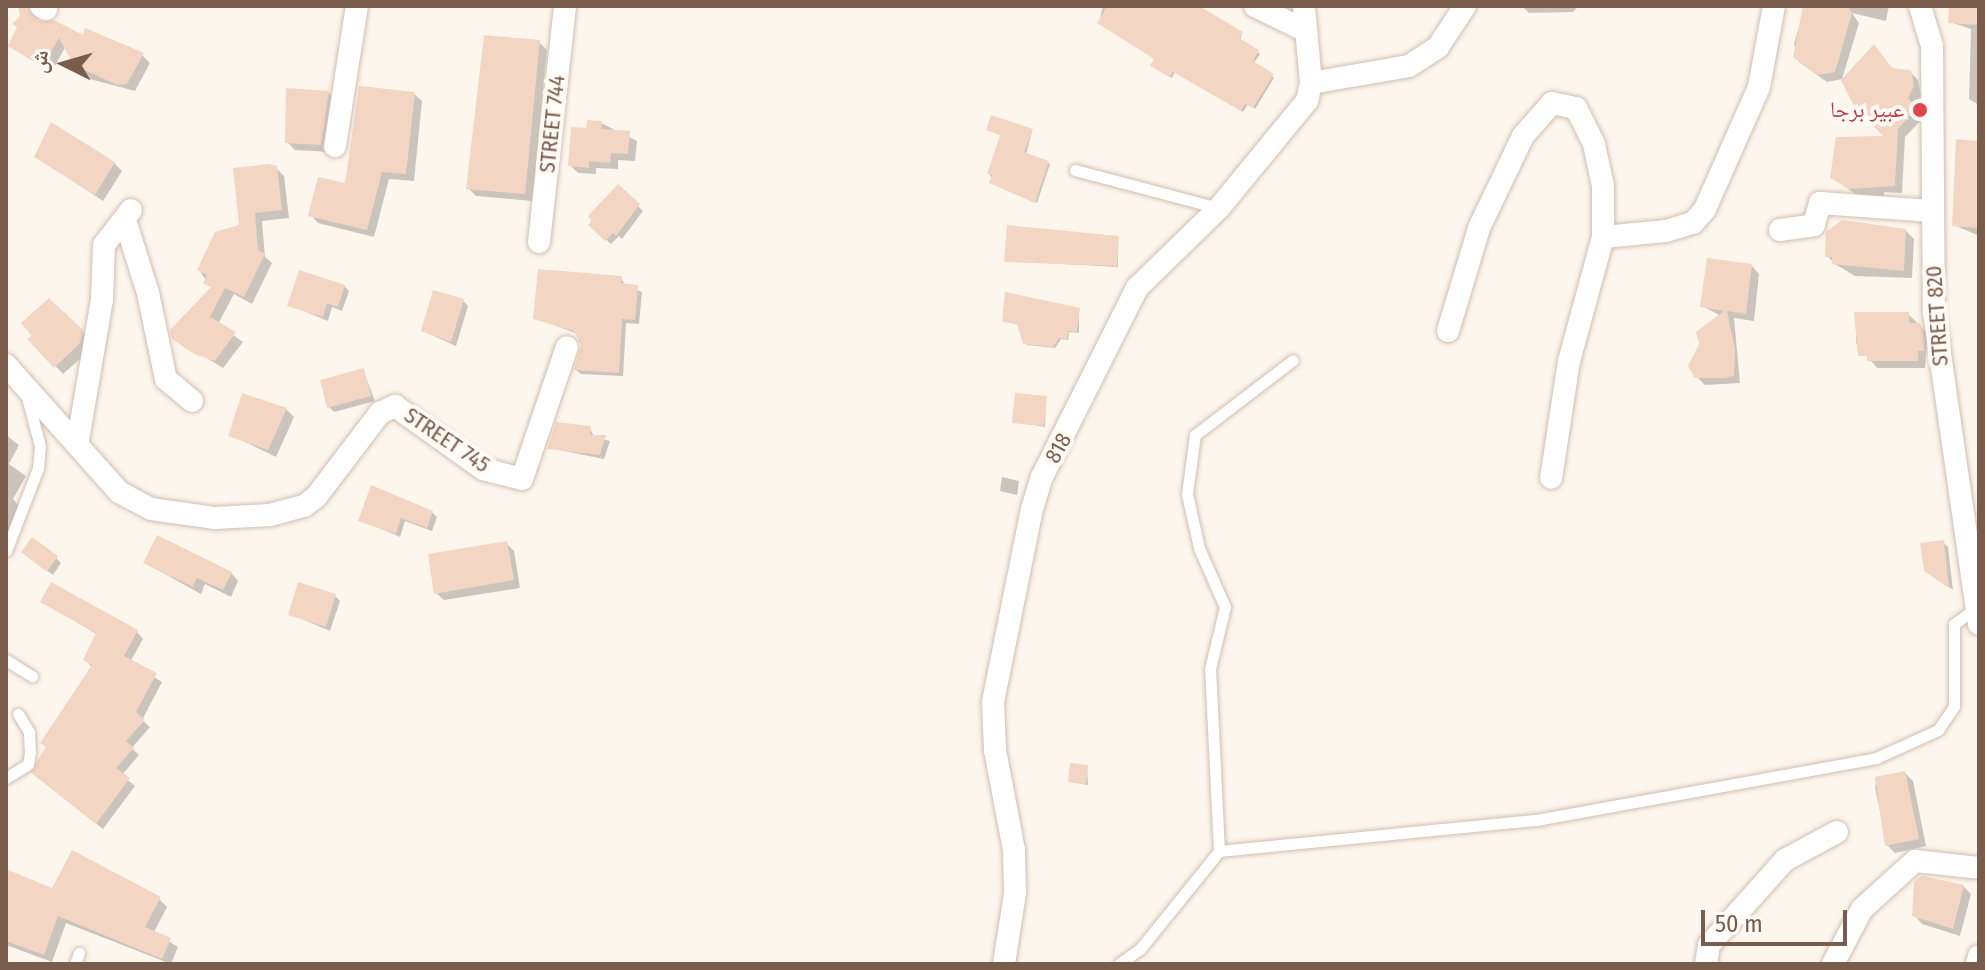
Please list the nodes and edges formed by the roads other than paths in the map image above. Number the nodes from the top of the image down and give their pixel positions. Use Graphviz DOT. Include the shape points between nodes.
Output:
graph roads {
  1 [pos="357,6"];
  2 [pos="565,6"];
  3 [pos="1255,6"];
  4 [pos="1304,6"];
  5 [pos="1465,6"];
  6 [pos="1774,6"];
  7 [pos="1920,6"];
  8 [pos="1306,31"];
  9 [pos="1311,83"];
  10 [pos="335,146"];
  11 [pos="1075,170"];
  12 [pos="1219,208"];
  13 [pos="1932,211"];
  14 [pos="1780,230"];
  15 [pos="1603,237"];
  16 [pos="539,242"];
  17 [pos="1448,331"];
  18 [pos="567,347"];
  19 [pos="1293,360"];
  20 [pos="11,370"];
  21 [pos="192,401"];
  22 [pos="78,440"];
  23 [pos="1551,478"];
  24 [pos="6,551"];
  25 [pos="1978,616"];
  26 [pos="6,660"];
  27 [pos="32,676"];
  28 [pos="18,714"];
  29 [pos="6,778"];
  30 [pos="1837,832"];
  31 [pos="1219,851"];
  32 [pos="1979,868"];
  33 [pos="1979,956"];
  34 [pos="1004,964"];
  35 [pos="1119,964"];
  36 [pos="1706,964"];
  37 [pos="1833,964"];
  38 [pos="1977,964"];
  1 -- 10 [label="street"];
  2 -- 16 [label="street, STREET 744"];
  3 -- 8 [label="street"];
  4 -- 8 [label="street"];
  5 -- 9 [label="street" via="1438,47 1409,66"];
  6 -- 15 [label="street" via="1759,87 1705,209 1693,223 1666,231"];
  7 -- 13 [label="street, STREET 820" via="1932,46"];
  8 -- 9 [label="street"];
  9 -- 12 [label="street, 818" via="1307,101"];
  11 -- 12 [label="lane"];
  12 -- 34 [label="street, 818" via="1137,288 1042,477 1032,509 993,702 995,750 1014,850 1015,893"];
  13 -- 14 [label="street" via="1820,203 1814,225"];
  13 -- 25 [label="street, STREET 820" via="1943,397"];
  15 -- 17 [label="street" via="1603,186 1594,144 1576,108 1552,103 1523,136 1500,178 1463,271"];
  15 -- 23 [label="street" via="1569,361"];
  18 -- 22 [label="street, STREET 745" via="522,479 483,469 395,406 380,413 304,506 270,515 195,517 151,509 126,497"];
  19 -- 31 [label="lane" via="1195,435 1190,463 1187,494 1199,548 1225,607 1210,669"];
  20 -- 22 [label="street, STREET 745"];
  20 -- 24 [label="lane" via="34,414 40,446 32,493"];
  21 -- 22 [label="street" via="166,379 128,215 104,245 102,300"];
  25 -- 31 [label="lane" via="1954,624 1954,706 1938,730 1876,758 1536,820"];
  26 -- 27 [label="lane"];
  28 -- 29 [label="lane" via="29,732 28,764"];
  30 -- 36 [label="street" via="1785,860 1709,945"];
  31 -- 35 [label="lane" via="1140,949"];
  32 -- 37 [label="street" via="1915,861 1862,909"];
  33 -- 38 [label="street"];
}
